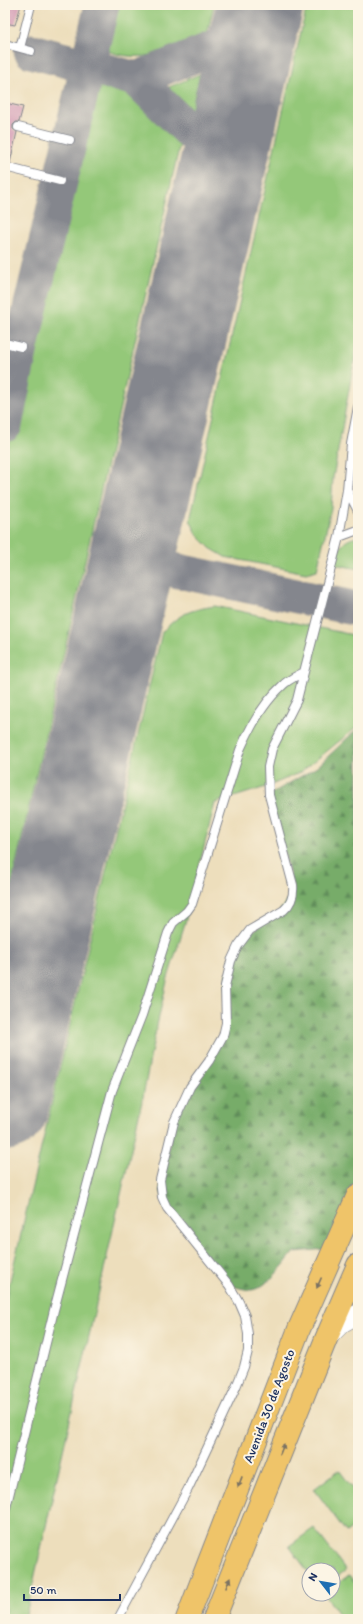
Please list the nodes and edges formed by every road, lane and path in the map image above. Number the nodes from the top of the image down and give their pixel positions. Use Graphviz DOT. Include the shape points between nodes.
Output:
graph roads {
  1 [pos="31,5"];
  2 [pos="5,44"];
  3 [pos="20,48"];
  4 [pos="31,51"];
  5 [pos="18,128"];
  6 [pos="70,140"];
  7 [pos="9,168"];
  8 [pos="60,181"];
  9 [pos="5,344"];
  10 [pos="21,347"];
  11 [pos="358,407"];
  12 [pos="347,490"];
  13 [pos="358,511"];
  14 [pos="358,530"];
  15 [pos="339,536"];
  16 [pos="304,672"];
  17 [pos="358,1195"];
  18 [pos="358,1265"];
  19 [pos="358,1314"];
  20 [pos="326,1339"];
  21 [pos="5,1512"];
  22 [pos="118,1619"];
  23 [pos="187,1619"];
  24 [pos="214,1619"];
  1 -- 3 [label="lane"];
  2 -- 3 [label="lane"];
  3 -- 4 [label="lane"];
  5 -- 6 [label="lane"];
  7 -- 8 [label="lane"];
  9 -- 10 [label="lane"];
  11 -- 12 [label="lane" via="351,444"];
  12 -- 13 [label="lane"];
  12 -- 15 [label="lane"];
  14 -- 15 [label="lane"];
  15 -- 16 [label="lane"];
  16 -- 21 [label="lane" via="283,684 248,732 240,750 192,904 173,923 168,933 142,1015 112,1091 54,1310"];
  16 -- 22 [label="lane" via="298,700 272,749 268,767 269,794 293,885 292,900 284,910 250,930 238,946 231,961 226,986 224,1036 181,1104 160,1180 162,1197 167,1208 229,1285 239,1302 245,1316 248,1351 236,1387 191,1483"];
  17 -- 23 [label="main road, Avenida 30 de Agosto, one-way" via="299,1329"];
  18 -- 20 [label="main road, Avenida 30 de Agosto"];
  19 -- 20 [label="street" via="342,1323"];
  24 -- 20 [label="main road, Avenida 30 de Agosto, one-way"];
}
